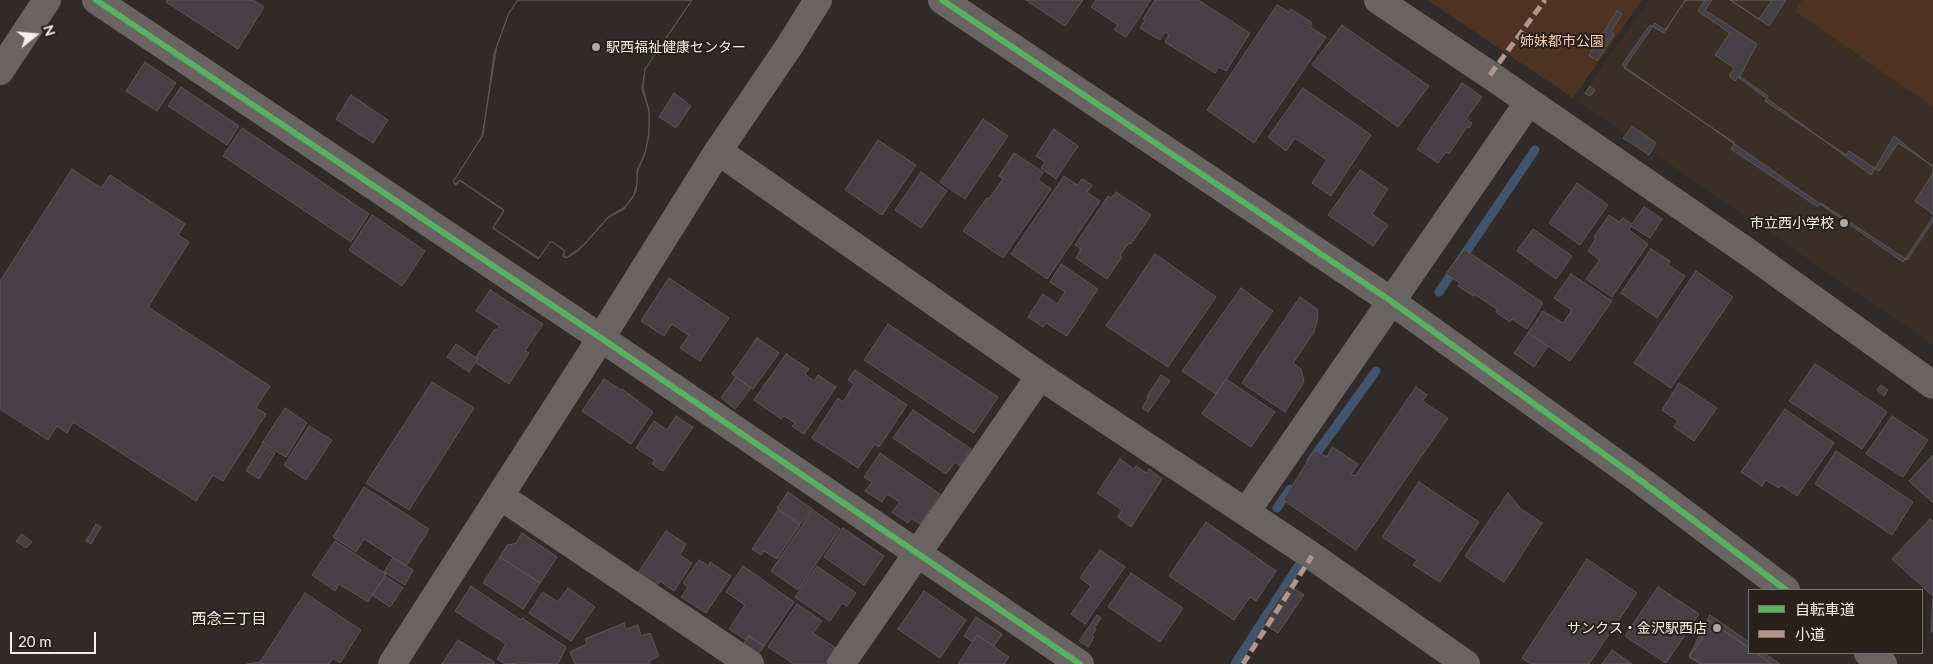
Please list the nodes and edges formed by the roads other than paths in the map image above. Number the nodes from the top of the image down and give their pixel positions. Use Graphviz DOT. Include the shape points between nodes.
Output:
graph roads {
  1 [pos="46,0"];
  2 [pos="96,0"];
  3 [pos="818,0"];
  4 [pos="942,0"];
  5 [pos="1378,0"];
  6 [pos="0,71"];
  7 [pos="1528,102"];
  8 [pos="718,151"];
  9 [pos="1391,301"];
  10 [pos="601,338"];
  11 [pos="1040,376"];
  12 [pos="1933,385"];
  13 [pos="500,496"];
  14 [pos="1246,512"];
  15 [pos="917,554"];
  16 [pos="1785,589"];
  17 [pos="1869,654"];
  18 [pos="392,664"];
  19 [pos="750,664"];
  20 [pos="841,664"];
  21 [pos="1080,664"];
  22 [pos="1466,664"];
  23 [pos="1883,664"];
  1 -- 6 [label="street"];
  2 -- 10 [label="street"];
  3 -- 8 [label="street"];
  4 -- 9 [label="street"];
  5 -- 7 [label="street"];
  7 -- 9 [label="street"];
  7 -- 12 [label="street"];
  8 -- 10 [label="street"];
  8 -- 11 [label="street"];
  9 -- 14 [label="street"];
  9 -- 16 [label="street"];
  10 -- 13 [label="street"];
  10 -- 15 [label="street"];
  11 -- 14 [label="street"];
  11 -- 15 [label="street"];
  13 -- 18 [label="street"];
  13 -- 19 [label="street"];
  14 -- 22 [label="street"];
  15 -- 20 [label="street"];
  15 -- 21 [label="street"];
  17 -- 23 [label="street"];
}
